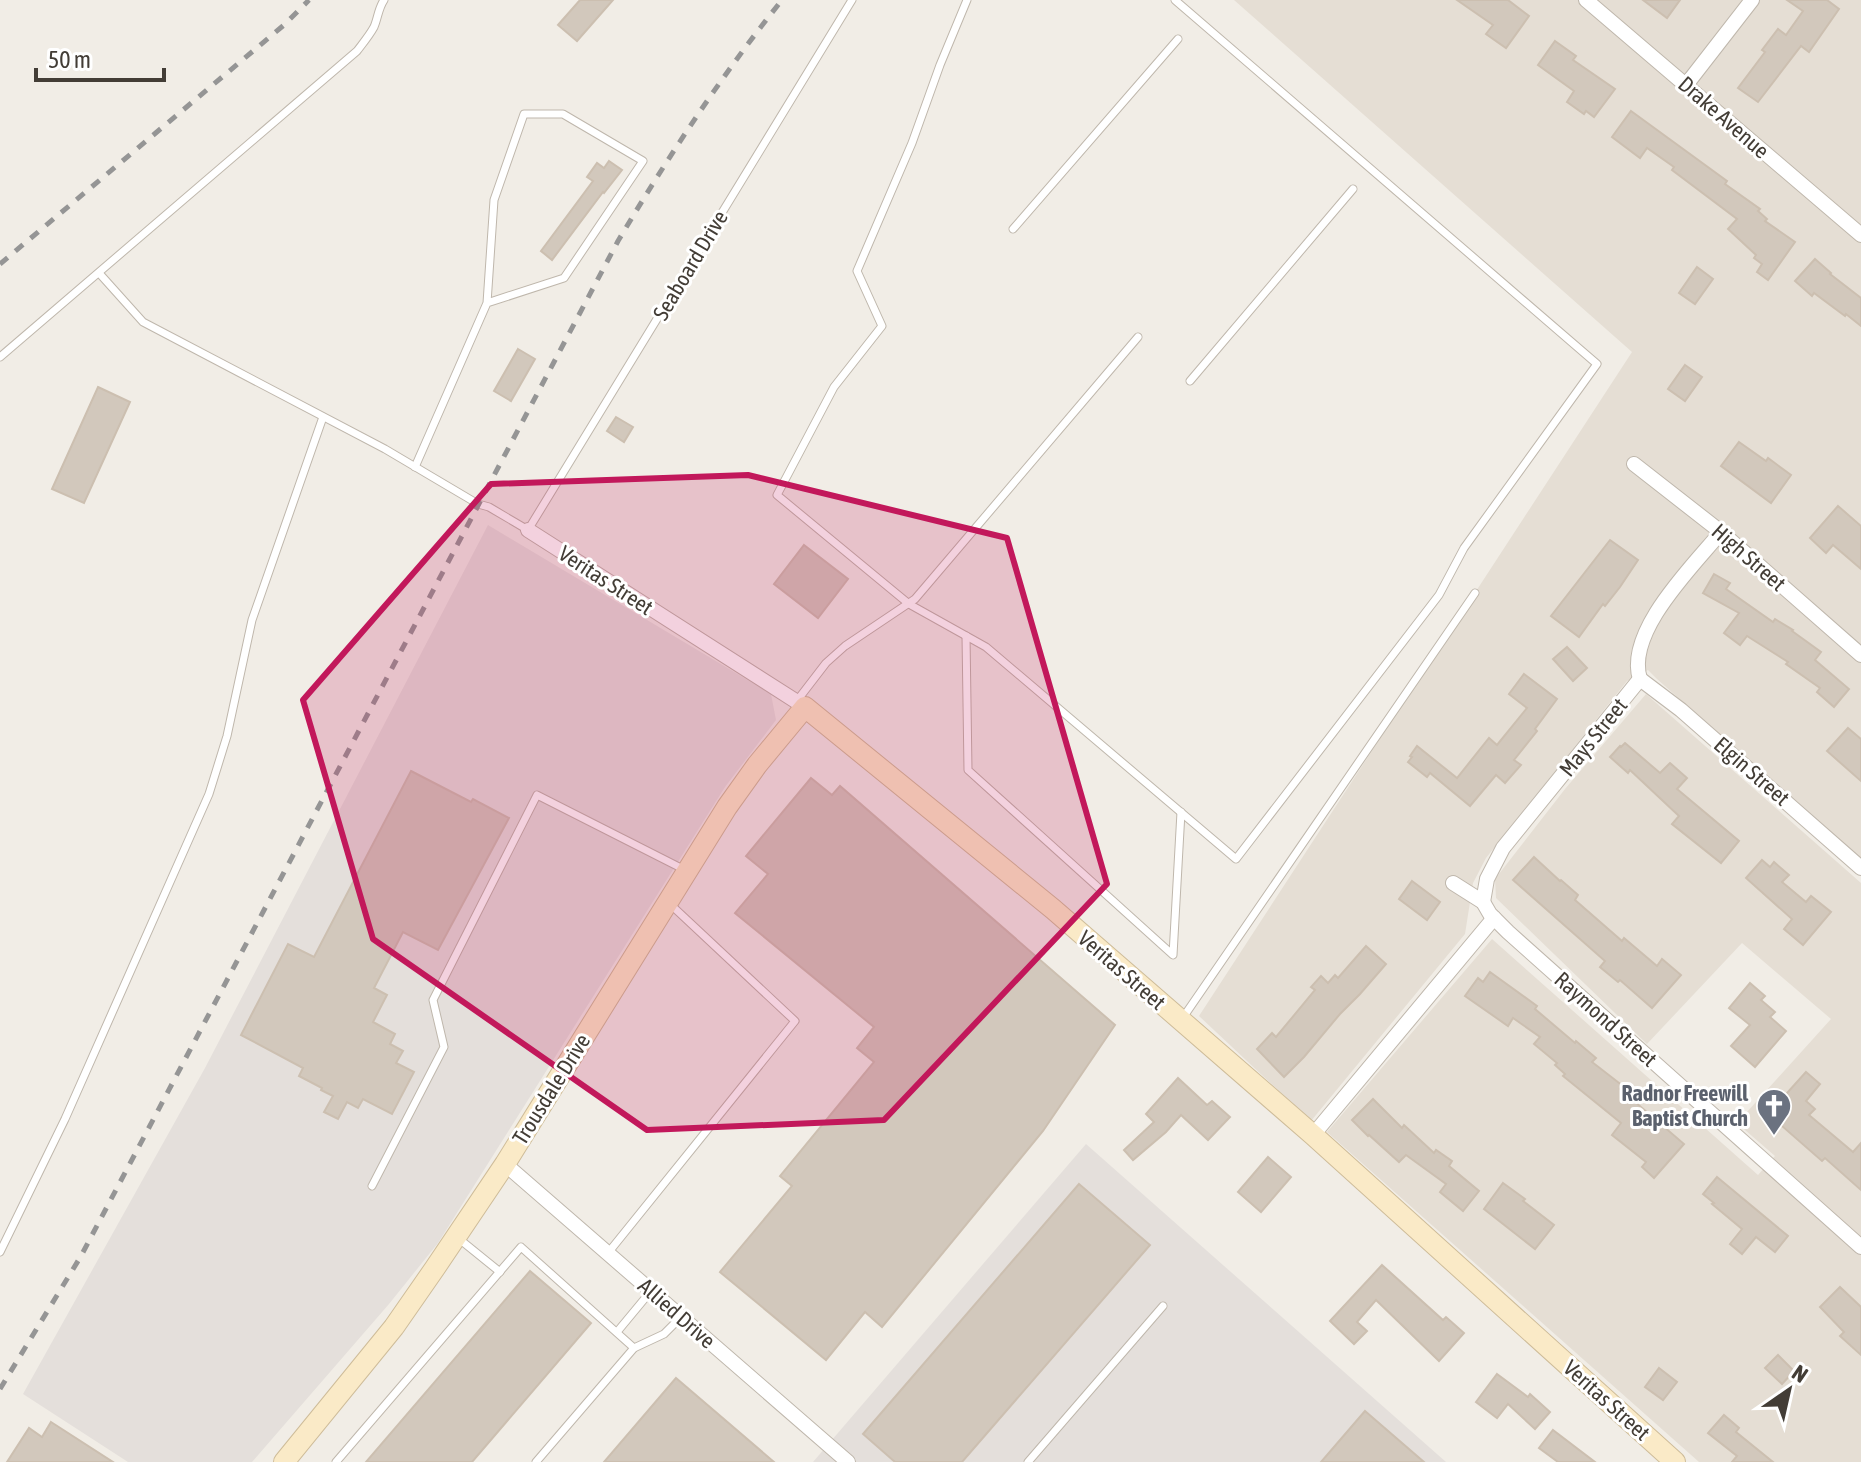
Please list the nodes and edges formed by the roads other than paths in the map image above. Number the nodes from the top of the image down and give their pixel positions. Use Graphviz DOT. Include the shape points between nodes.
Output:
graph roads {
  1 [pos="384,0"];
  2 [pos="852,0"];
  3 [pos="967,0"];
  4 [pos="1175,0"];
  5 [pos="1586,0"];
  6 [pos="1752,0"];
  7 [pos="1178,39"];
  8 [pos="1686,85"];
  9 [pos="1353,189"];
  10 [pos="1013,229"];
  11 [pos="1861,235"];
  12 [pos="99,273"];
  13 [pos="487,303"];
  14 [pos="1138,337"];
  15 [pos="0,357"];
  16 [pos="1190,381"];
  17 [pos="323,417"];
  18 [pos="1634,464"];
  19 [pos="415,467"];
  20 [pos="528,530"];
  21 [pos="1721,532"];
  22 [pos="1475,593"];
  23 [pos="909,604"];
  24 [pos="966,636"];
  25 [pos="1861,655"];
  26 [pos="1640,679"];
  27 [pos="801,704"];
  28 [pos="1181,812"];
  29 [pos="1861,868"];
  30 [pos="687,871"];
  31 [pos="1453,883"];
  32 [pos="667,901"];
  33 [pos="1483,902"];
  34 [pos="1494,918"];
  35 [pos="1181,1021"];
  36 [pos="1313,1135"];
  37 [pos="505,1164"];
  38 [pos="372,1186"];
  39 [pos="456,1236"];
  40 [pos="1861,1247"];
  41 [pos="0,1252"];
  42 [pos="608,1253"];
  43 [pos="500,1272"];
  44 [pos="651,1291"];
  45 [pos="1163,1306"];
  46 [pos="681,1317"];
  47 [pos="617,1332"];
  48 [pos="634,1348"];
  49 [pos="844,1461"];
  50 [pos="284,1462"];
  51 [pos="336,1462"];
  52 [pos="536,1462"];
  53 [pos="1028,1462"];
  54 [pos="1675,1462"];
  1 -- 12 [label="lane" via="357,51"];
  2 -- 20 [label="lane, Seaboard Drive"];
  3 -- 23 [label="lane" via="857,271 882,326 834,387 777,495"];
  4 -- 28 [label="lane" via="1597,364 1464,548 1439,595 1236,859"];
  5 -- 8 [label="street, Drake Avenue"];
  6 -- 8 [label="street"];
  7 -- 10 [label="lane"];
  8 -- 11 [label="street, Drake Avenue"];
  9 -- 16 [label="lane"];
  12 -- 15 [label="lane"];
  12 -- 17 [label="lane" via="143,322"];
  13 -- 13 [label="lane" via="494,200 524,114 563,114 643,161 564,278"];
  13 -- 19 [label="lane"];
  14 -- 23 [label="lane"];
  17 -- 19 [label="lane"];
  17 -- 41 [label="lane" via="252,620 209,794"];
  18 -- 21 [label="street, High Street"];
  19 -- 20 [label="lane"];
  20 -- 27 [label="street, Veritas Street"];
  21 -- 25 [label="street, High Street"];
  21 -- 26 [label="street, Mays Street" via="1652,619 1637,658"];
  22 -- 35 [label="lane"];
  23 -- 24 [label="lane"];
  23 -- 27 [label="lane" via="826,663"];
  24 -- 28 [label="lane" via="986,647"];
  24 -- 28 [label="lane" via="968,770 1173,955"];
  26 -- 29 [label="street, Elgin Street"];
  26 -- 33 [label="street, Mays Street" via="1503,848 1487,879"];
  27 -- 30 [label="street, Trousdale Drive"];
  27 -- 35 [label="street, Veritas Street" via="1053,909"];
  30 -- 32 [label="street, Trousdale Drive"];
  30 -- 38 [label="lane" via="537,795 433,1000 444,1047"];
  31 -- 33 [label="street"];
  32 -- 37 [label="street, Trousdale Drive"];
  32 -- 42 [label="lane" via="795,1021"];
  33 -- 34 [label="street, Raymond Street"];
  34 -- 36 [label="street"];
  34 -- 40 [label="street, Raymond Street"];
  35 -- 36 [label="street, Veritas Street"];
  36 -- 54 [label="street, Veritas Street"];
  37 -- 39 [label="street, Trousdale Drive"];
  37 -- 42 [label="street, Allied Drive"];
  39 -- 43 [label="lane"];
  39 -- 50 [label="street, Trousdale Drive" via="394,1327"];
  42 -- 44 [label="street, Allied Drive"];
  43 -- 47 [label="lane" via="521,1247"];
  43 -- 51 [label="lane"];
  44 -- 46 [label="street, Allied Drive"];
  44 -- 47 [label="lane"];
  45 -- 53 [label="lane"];
  46 -- 48 [label="lane" via="664,1334"];
  46 -- 49 [label="street, Allied Drive"];
  47 -- 48 [label="lane"];
  48 -- 52 [label="lane"];
}
